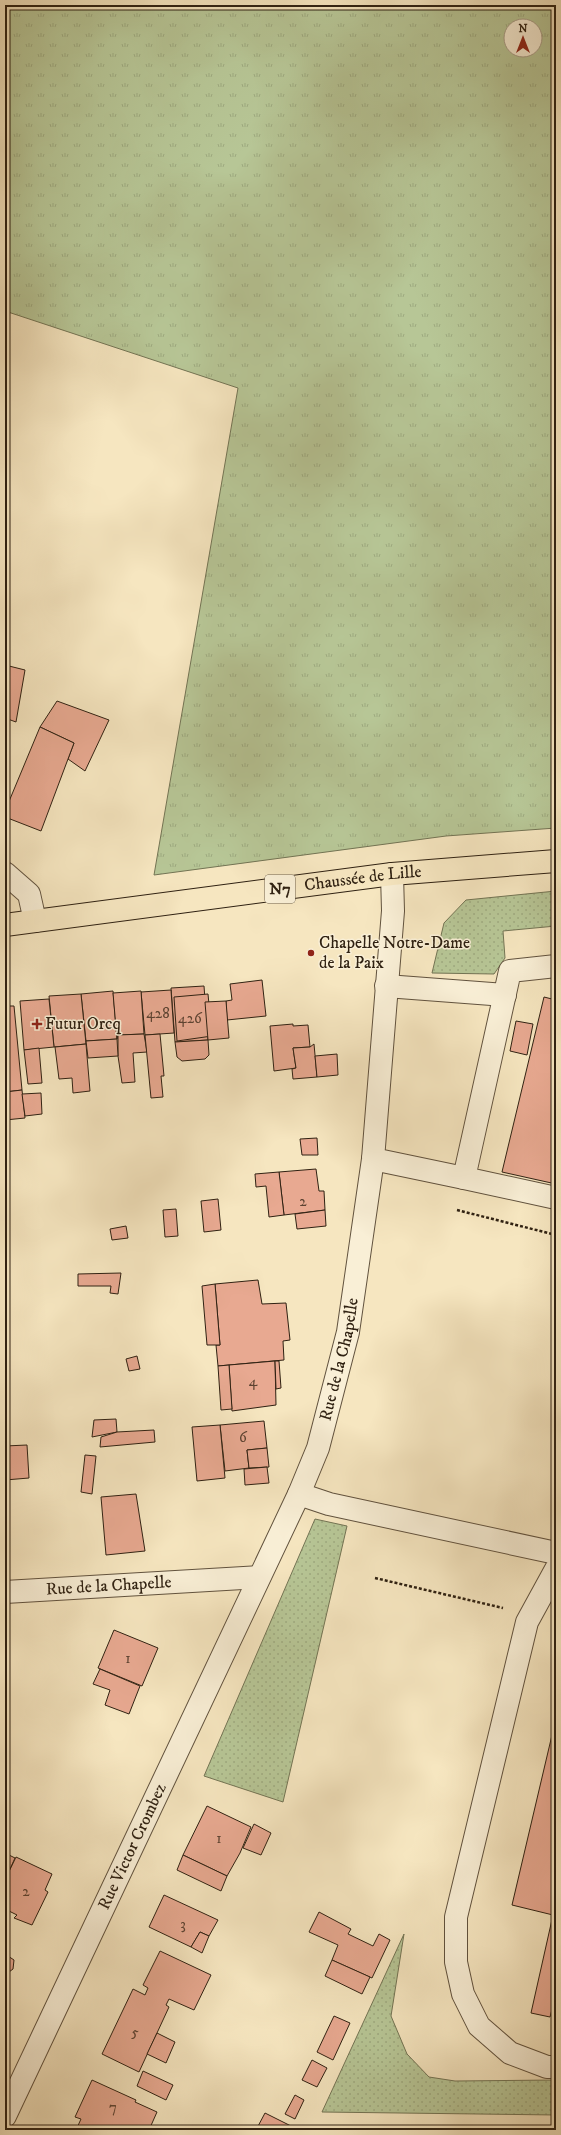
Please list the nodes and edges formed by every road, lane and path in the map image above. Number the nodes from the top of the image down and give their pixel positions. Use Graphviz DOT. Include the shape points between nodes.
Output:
graph roads {
  1 [pos="556,861"];
  2 [pos="5,873"];
  3 [pos="392,874"];
  4 [pos="36,921"];
  5 [pos="5,925"];
  6 [pos="556,966"];
  7 [pos="386,986"];
  8 [pos="505,994"];
  9 [pos="373,1159"];
  10 [pos="464,1178"];
  11 [pos="556,1198"];
  12 [pos="457,1210"];
  13 [pos="556,1235"];
  14 [pos="299,1494"];
  15 [pos="556,1553"];
  16 [pos="556,1569"];
  17 [pos="259,1577"];
  18 [pos="376,1578"];
  19 [pos="5,1592"];
  20 [pos="509,1610"];
  21 [pos="556,2067"];
  22 [pos="5,2116"];
  1 -- 3 [label="main road, Chaussée de Lille / N7"];
  2 -- 4 [label="street" via="30,894"];
  3 -- 4 [label="main road, Chaussée de Lille / N7"];
  3 -- 7 [label="street, Rue de la Chapelle" via="393,911"];
  4 -- 5 [label="main road, Chaussée de Lille / N7"];
  6 -- 8 [label="street" via="510,971"];
  7 -- 8 [label="street"];
  7 -- 9 [label="street, Rue de la Chapelle"];
  8 -- 10 [label="street"];
  9 -- 10 [label="street"];
  9 -- 14 [label="street, Rue de la Chapelle" via="346,1340 318,1448"];
  10 -- 11 [label="street"];
  12 -- 13 [label="path"];
  14 -- 15 [label="street" via="329,1504"];
  14 -- 17 [label="street, Rue de la Chapelle"];
  16 -- 21 [label="street" via="527,1622 456,1917 456,1962 463,1994 479,2026 510,2053 547,2067"];
  17 -- 19 [label="street, Rue de la Chapelle"];
  17 -- 22 [label="street, Rue Victor Crombez"];
  18 -- 20 [label="path"];
}
